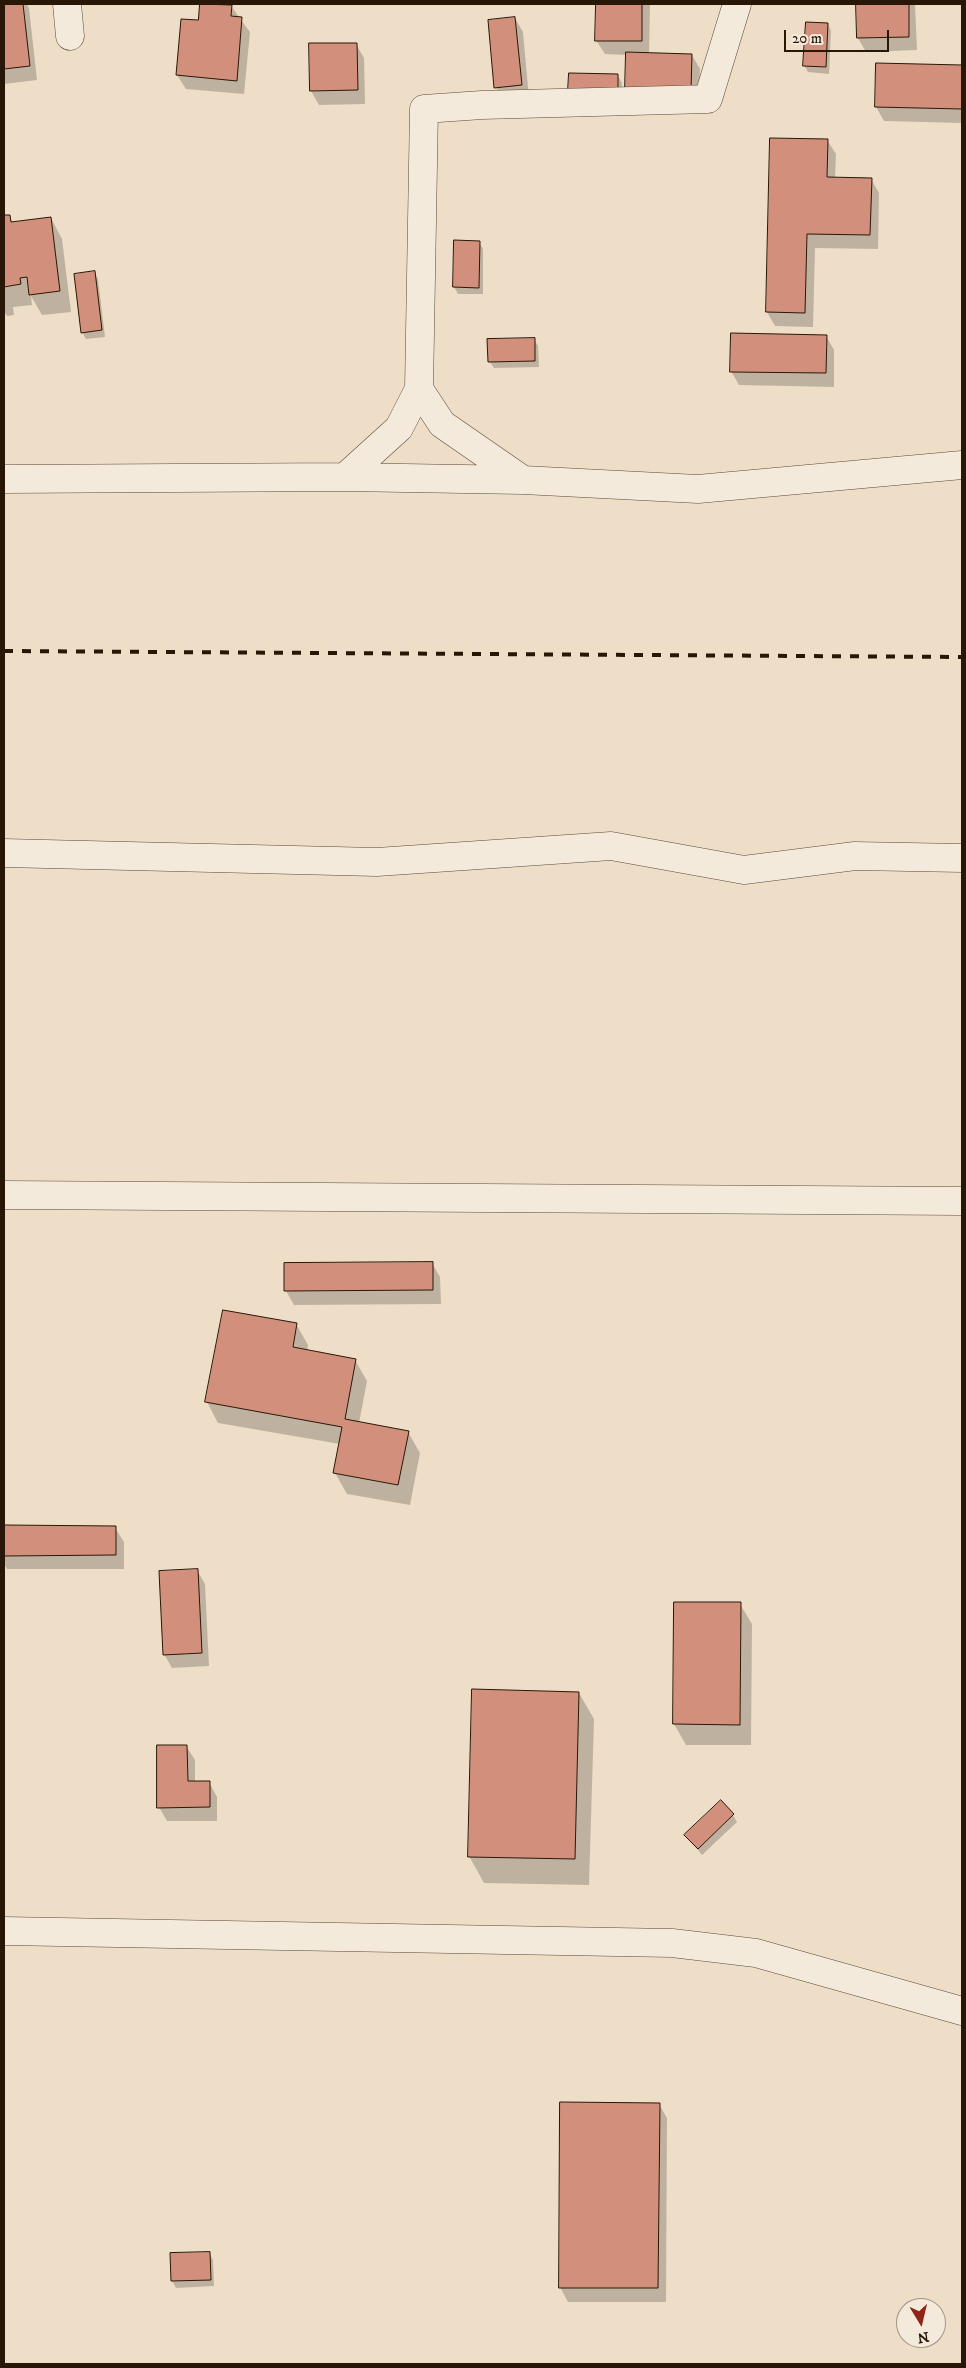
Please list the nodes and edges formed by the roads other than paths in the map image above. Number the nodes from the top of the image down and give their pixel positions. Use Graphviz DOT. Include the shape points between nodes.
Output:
graph roads {
  1 [pos="67,4"];
  2 [pos="737,4"];
  3 [pos="70,36"];
  4 [pos="419,389"];
  5 [pos="962,465"];
  6 [pos="345,477"];
  7 [pos="4,479"];
  8 [pos="523,480"];
  9 [pos="4,853"];
  10 [pos="962,858"];
  11 [pos="4,1195"];
  12 [pos="962,1201"];
  13 [pos="4,1931"];
  14 [pos="962,2011"];
  1 -- 3 [label="street"];
  2 -- 4 [label="street" via="708,100 424,109"];
  4 -- 6 [label="street" via="399,428"];
  4 -- 8 [label="street" via="442,424"];
  5 -- 8 [label="street" via="698,489"];
  6 -- 7 [label="street"];
  6 -- 8 [label="street"];
  9 -- 10 [label="street" via="377,862 611,846 744,870 855,856"];
  11 -- 12 [label="street"];
  13 -- 14 [label="street" via="672,1943 756,1953"];
}
